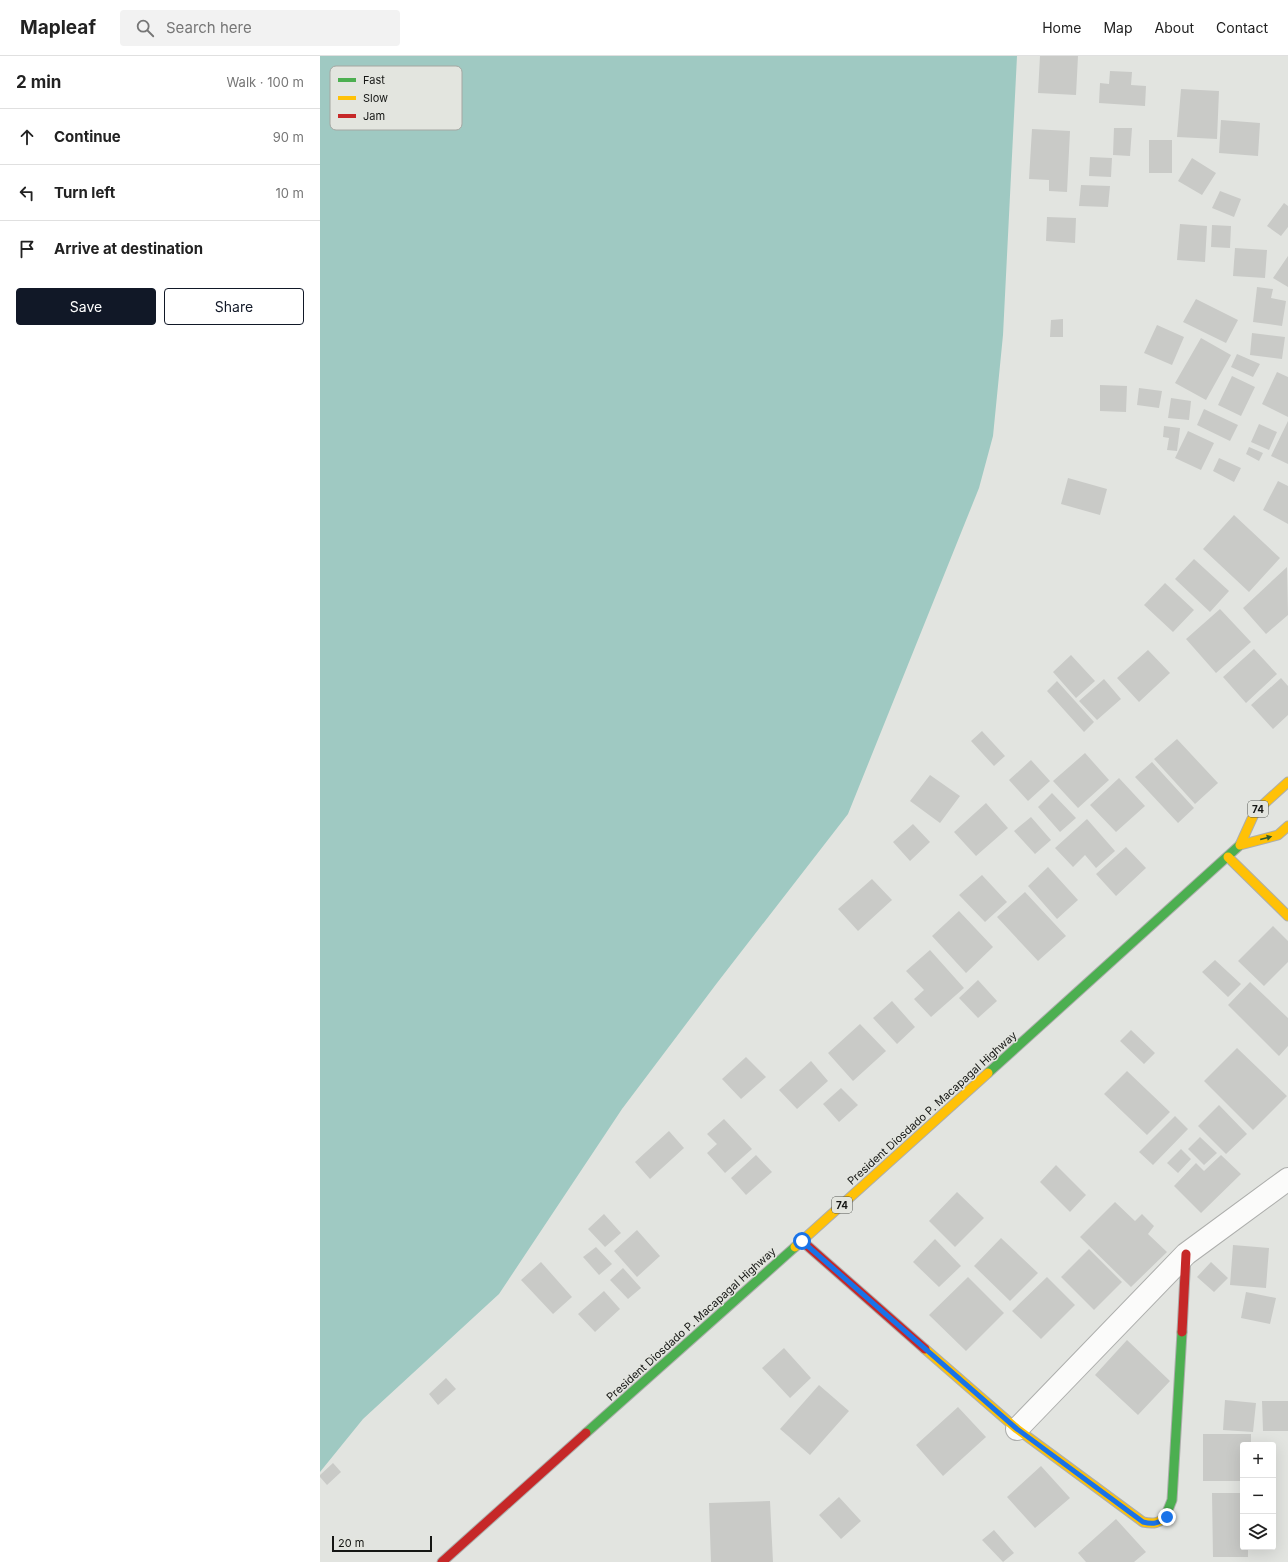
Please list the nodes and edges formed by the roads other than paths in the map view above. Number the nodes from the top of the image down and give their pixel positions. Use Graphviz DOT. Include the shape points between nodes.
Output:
graph roads {
  1 [pos="1288,782"];
  2 [pos="1288,826"];
  3 [pos="1240,845"];
  4 [pos="1228,858"];
  5 [pos="1288,916"];
  6 [pos="1288,1179"];
  7 [pos="802,1241"];
  8 [pos="1186,1254"];
  9 [pos="1017,1429"];
  10 [pos="442,1562"];
  1 -- 3 [label="main road, President Diosdado P. Macapagal Highway / 74" via="1255,812"];
  3 -- 2 [label="main road, one-way" via="1278,835"];
  3 -- 4 [label="main road, President Diosdado P. Macapagal Highway / 74"];
  4 -- 5 [label="main road"];
  4 -- 7 [label="main road, President Diosdado P. Macapagal Highway / 74"];
  6 -- 8 [label="street"];
  7 -- 9 [label="main road"];
  7 -- 10 [label="main road, President Diosdado P. Macapagal Highway / 74"];
  8 -- 9 [label="street"];
  8 -- 9 [label="main road" via="1172,1500 1167,1517 1159,1523 1143,1522"];
}
